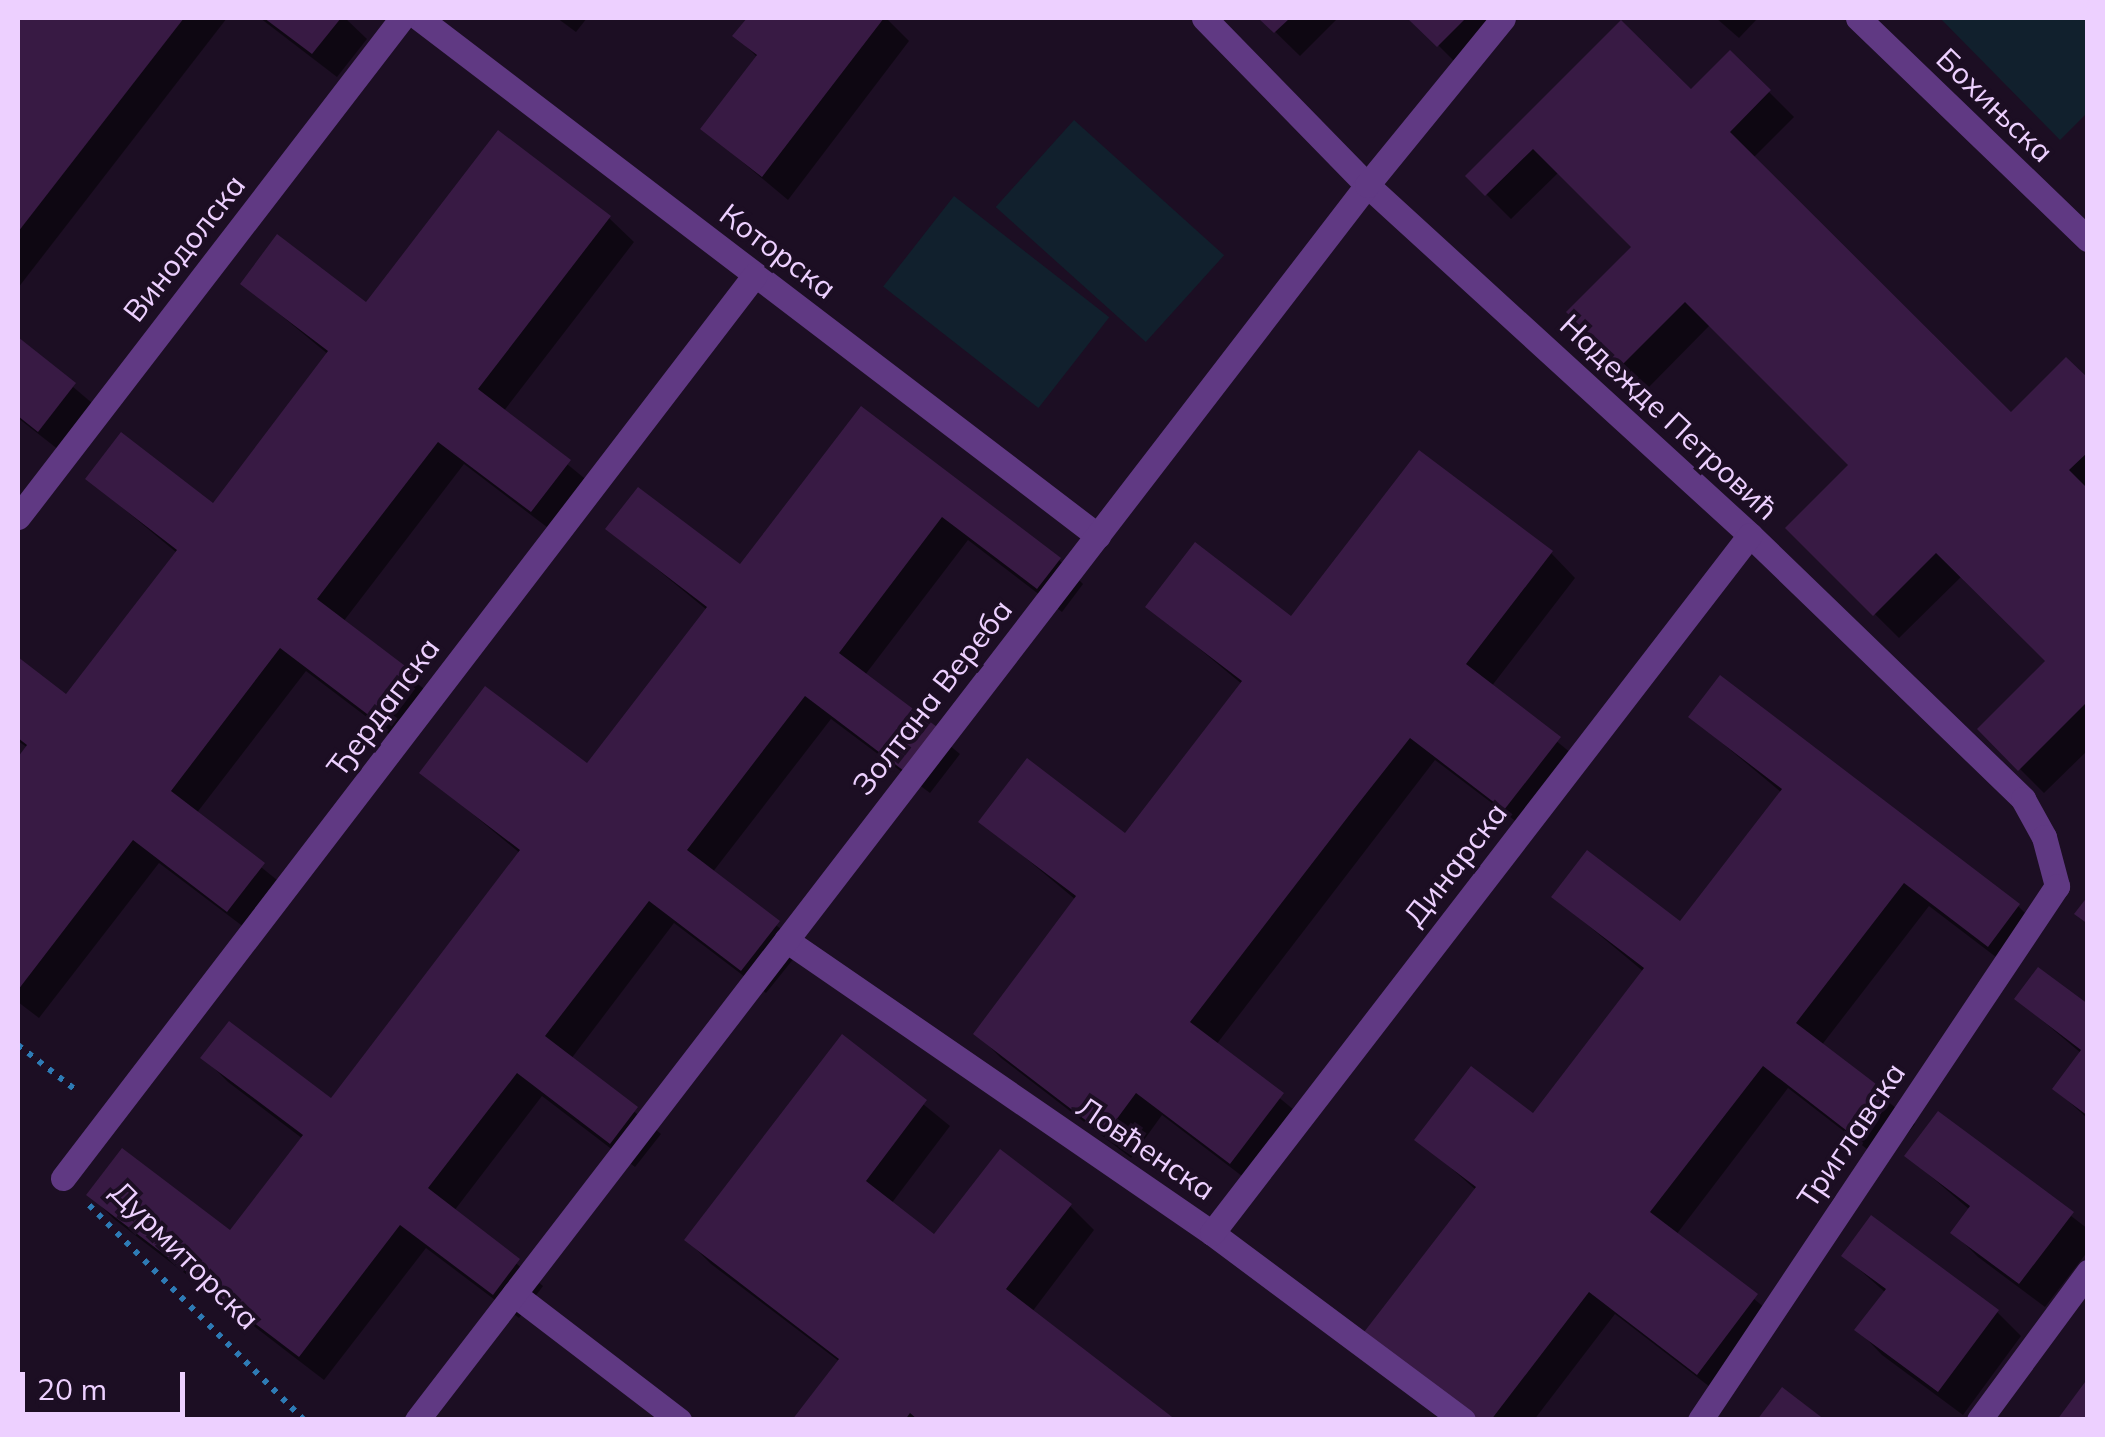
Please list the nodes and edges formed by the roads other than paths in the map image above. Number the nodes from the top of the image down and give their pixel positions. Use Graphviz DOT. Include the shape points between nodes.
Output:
graph roads {
  1 [pos="402,18"];
  2 [pos="419,18"];
  3 [pos="1204,18"];
  4 [pos="1503,18"];
  5 [pos="1858,18"];
  6 [pos="1368,185"];
  7 [pos="2088,239"];
  8 [pos="755,275"];
  9 [pos="18,517"];
  10 [pos="1750,535"];
  11 [pos="1098,536"];
  12 [pos="2057,886"];
  13 [pos="786,940"];
  14 [pos="63,1178"];
  15 [pos="1212,1233"];
  16 [pos="2088,1272"];
  17 [pos="514,1294"];
  18 [pos="418,1420"];
  19 [pos="678,1420"];
  20 [pos="1462,1420"];
  21 [pos="1700,1420"];
  22 [pos="1978,1420"];
  1 -- 9 [label="street, Винодолска"];
  2 -- 8 [label="street, Которска"];
  3 -- 6 [label="street, Надежде Петровић"];
  4 -- 6 [label="street, Золтана Вереба"];
  5 -- 7 [label="street, Бохињска"];
  6 -- 10 [label="street, Надежде Петровић"];
  6 -- 11 [label="street, Золтана Вереба"];
  8 -- 11 [label="street, Которска"];
  8 -- 14 [label="street, Ђердапска"];
  10 -- 12 [label="street, Надежде Петровић" via="2023,800 2044,837"];
  10 -- 15 [label="street, Динарска"];
  11 -- 13 [label="street, Золтана Вереба"];
  12 -- 21 [label="street, Триглавска"];
  13 -- 15 [label="street, Ловћенска"];
  13 -- 17 [label="street, Золтана Вереба"];
  15 -- 20 [label="street, Ловћенска"];
  16 -- 22 [label="street"];
  17 -- 18 [label="street, Золтана Вереба"];
  17 -- 19 [label="street"];
}
